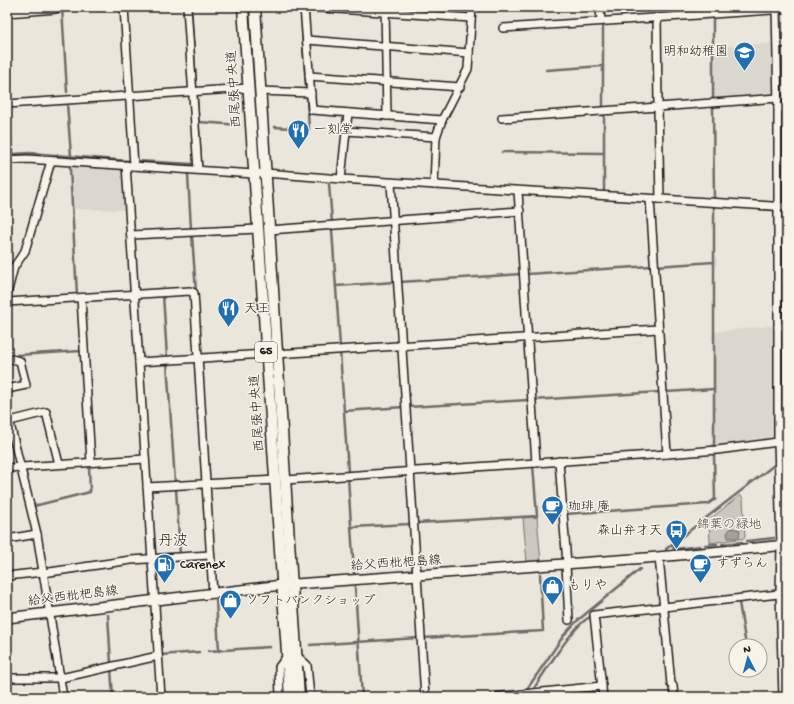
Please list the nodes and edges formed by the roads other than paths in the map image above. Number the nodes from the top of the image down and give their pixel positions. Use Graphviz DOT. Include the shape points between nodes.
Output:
graph roads {
  1 [pos="57,7"];
  2 [pos="124,7"];
  3 [pos="187,7"];
  4 [pos="243,7"];
  5 [pos="255,7"];
  6 [pos="304,7"];
  7 [pos="308,7"];
  8 [pos="472,7"];
  9 [pos="600,7"];
  10 [pos="679,7"];
  11 [pos="776,8"];
  12 [pos="787,9"];
  13 [pos="385,10"];
  14 [pos="7,13"];
  15 [pos="679,15"];
  16 [pos="657,17"];
  17 [pos="472,18"];
  18 [pos="601,21"];
  19 [pos="502,28"];
  20 [pos="307,40"];
  21 [pos="787,43"];
  22 [pos="777,44"];
  23 [pos="386,46"];
  24 [pos="469,53"];
  25 [pos="309,76"];
  26 [pos="386,82"];
  27 [pos="460,87"];
  28 [pos="248,88"];
  29 [pos="260,90"];
  30 [pos="193,92"];
  31 [pos="311,94"];
  32 [pos="130,96"];
  33 [pos="778,98"];
  34 [pos="7,104"];
  35 [pos="658,107"];
  36 [pos="787,107"];
  37 [pos="778,108"];
  38 [pos="348,113"];
  39 [pos="387,116"];
  40 [pos="502,118"];
  41 [pos="442,120"];
  42 [pos="346,131"];
  43 [pos="7,136"];
  44 [pos="436,137"];
  45 [pos="8,160"];
  46 [pos="51,161"];
  47 [pos="126,165"];
  48 [pos="134,166"];
  49 [pos="198,170"];
  50 [pos="265,173"];
  51 [pos="254,174"];
  52 [pos="341,179"];
  53 [pos="391,183"];
  54 [pos="434,185"];
  55 [pos="518,191"];
  56 [pos="650,199"];
  57 [pos="660,200"];
  58 [pos="778,207"];
  59 [pos="787,207"];
  60 [pos="520,211"];
  61 [pos="393,220"];
  62 [pos="258,229"];
  63 [pos="269,230"];
  64 [pos="131,235"];
  65 [pos="7,294"];
  66 [pos="135,294"];
  67 [pos="81,298"];
  68 [pos="7,302"];
  69 [pos="787,326"];
  70 [pos="778,327"];
  71 [pos="658,329"];
  72 [pos="527,337"];
  73 [pos="401,345"];
  74 [pos="271,354"];
  75 [pos="7,358"];
  76 [pos="197,358"];
  77 [pos="139,362"];
  78 [pos="7,390"];
  79 [pos="7,412"];
  80 [pos="10,421"];
  81 [pos="778,442"];
  82 [pos="667,454"];
  83 [pos="145,459"];
  84 [pos="559,461"];
  85 [pos="91,462"];
  86 [pos="536,463"];
  87 [pos="787,463"];
  88 [pos="59,464"];
  89 [pos="21,467"];
  90 [pos="7,468"];
  91 [pos="779,468"];
  92 [pos="410,471"];
  93 [pos="280,480"];
  94 [pos="205,484"];
  95 [pos="147,487"];
  96 [pos="37,534"];
  97 [pos="7,539"];
  98 [pos="784,545"];
  99 [pos="210,555"];
  100 [pos="659,557"];
  101 [pos="152,558"];
  102 [pos="567,565"];
  103 [pos="43,573"];
  104 [pos="417,575"];
  105 [pos="7,576"];
  106 [pos="287,585"];
  107 [pos="783,593"];
  108 [pos="213,594"];
  109 [pos="155,600"];
  110 [pos="663,607"];
  111 [pos="49,613"];
  112 [pos="7,618"];
  113 [pos="570,620"];
  114 [pos="158,656"];
  115 [pos="292,656"];
  116 [pos="7,678"];
  117 [pos="61,678"];
  118 [pos="602,686"];
  119 [pos="63,697"];
  120 [pos="161,697"];
  121 [pos="280,697"];
  122 [pos="290,697"];
  123 [pos="299,697"];
  124 [pos="310,697"];
  125 [pos="425,697"];
  126 [pos="493,697"];
  127 [pos="603,697"];
  128 [pos="674,697"];
  129 [pos="782,697"];
  1 -- 14 [label="street"];
  2 -- 32 [label="street"];
  3 -- 30 [label="street"];
  4 -- 28 [label="main road, 西尾張中央道 / 65"];
  5 -- 29 [label="main road, 西尾張中央道 / 65"];
  6 -- 20 [label="street"];
  7 -- 13 [label="street"];
  8 -- 17 [label="street"];
  9 -- 18 [label="street"];
  10 -- 15 [label="street"];
  11 -- 12 [label="street"];
  11 -- 15 [label="street"];
  11 -- 22 [label="street"];
  13 -- 17 [label="street"];
  13 -- 23 [label="street"];
  15 -- 16 [label="street"];
  16 -- 18 [label="street"];
  16 -- 35 [label="street"];
  17 -- 24 [label="street"];
  18 -- 19 [label="street"];
  20 -- 23 [label="street"];
  20 -- 25 [label="street"];
  21 -- 22 [label="street"];
  22 -- 33 [label="street"];
  23 -- 24 [label="street"];
  23 -- 26 [label="street"];
  24 -- 27 [label="street" via="468,69"];
  25 -- 26 [label="street"];
  25 -- 31 [label="street"];
  26 -- 27 [label="street"];
  26 -- 39 [label="street"];
  27 -- 41 [label="street"];
  28 -- 30 [label="street"];
  28 -- 51 [label="main road, 西尾張中央道 / 65"];
  29 -- 31 [label="street"];
  29 -- 50 [label="main road, 西尾張中央道 / 65"];
  30 -- 32 [label="street"];
  30 -- 49 [label="street"];
  31 -- 38 [label="street" via="312,110"];
  32 -- 34 [label="street"];
  32 -- 48 [label="street"];
  33 -- 35 [label="street"];
  33 -- 37 [label="street"];
  35 -- 40 [label="street"];
  35 -- 57 [label="street"];
  36 -- 37 [label="street"];
  37 -- 58 [label="street"];
  38 -- 39 [label="street"];
  38 -- 42 [label="street"];
  39 -- 41 [label="street"];
  41 -- 44 [label="street"];
  42 -- 44 [label="street"];
  42 -- 52 [label="street"];
  43 -- 45 [label="street"];
  44 -- 54 [label="street"];
  45 -- 46 [label="street"];
  46 -- 47 [label="street"];
  46 -- 65 [label="street" via="25,251 14,267"];
  47 -- 48 [label="street"];
  47 -- 64 [label="street"];
  48 -- 49 [label="street"];
  49 -- 51 [label="street"];
  50 -- 51 [label="street"];
  50 -- 52 [label="street"];
  50 -- 63 [label="main road, 西尾張中央道 / 65"];
  51 -- 62 [label="main road, 西尾張中央道 / 65"];
  52 -- 53 [label="street"];
  53 -- 54 [label="street"];
  53 -- 61 [label="street"];
  54 -- 55 [label="street"];
  55 -- 56 [label="street"];
  55 -- 60 [label="street"];
  56 -- 57 [label="street"];
  56 -- 71 [label="street"];
  57 -- 58 [label="street"];
  58 -- 59 [label="street"];
  58 -- 70 [label="street"];
  60 -- 61 [label="street"];
  60 -- 72 [label="street"];
  61 -- 63 [label="street"];
  61 -- 73 [label="street"];
  62 -- 64 [label="street"];
  62 -- 74 [label="main road, 西尾張中央道 / 65"];
  63 -- 74 [label="main road, 西尾張中央道 / 65"];
  64 -- 66 [label="street"];
  66 -- 67 [label="street"];
  66 -- 76 [label="street" via="190,291 194,293"];
  66 -- 77 [label="street"];
  67 -- 68 [label="street"];
  67 -- 85 [label="street"];
  69 -- 70 [label="street"];
  70 -- 81 [label="street"];
  71 -- 72 [label="street"];
  71 -- 82 [label="street"];
  72 -- 73 [label="street"];
  72 -- 86 [label="street"];
  73 -- 74 [label="street"];
  73 -- 92 [label="street"];
  74 -- 76 [label="street"];
  74 -- 93 [label="main road, 西尾張中央道 / 65"];
  75 -- 78 [label="street" via="20,360 26,385"];
  76 -- 77 [label="street"];
  76 -- 94 [label="street"];
  77 -- 83 [label="street"];
  79 -- 80 [label="street"];
  80 -- 88 [label="street" via="46,412"];
  80 -- 89 [label="street"];
  81 -- 82 [label="street"];
  81 -- 91 [label="street"];
  82 -- 84 [label="street"];
  83 -- 85 [label="street"];
  83 -- 95 [label="street"];
  84 -- 86 [label="street"];
  84 -- 102 [label="street"];
  85 -- 88 [label="street"];
  86 -- 92 [label="street"];
  87 -- 91 [label="street"];
  88 -- 89 [label="street"];
  89 -- 90 [label="street"];
  89 -- 96 [label="street"];
  91 -- 98 [label="street"];
  92 -- 93 [label="street"];
  92 -- 104 [label="street"];
  93 -- 94 [label="street"];
  93 -- 106 [label="main road, 西尾張中央道 / 65"];
  94 -- 95 [label="street"];
  94 -- 99 [label="street"];
  95 -- 101 [label="street"];
  96 -- 97 [label="street"];
  96 -- 103 [label="street"];
  98 -- 100 [label="main road, 給父西枇杷島線"];
  98 -- 107 [label="street"];
  99 -- 101 [label="street"];
  99 -- 108 [label="street"];
  100 -- 102 [label="main road, 給父西枇杷島線"];
  100 -- 110 [label="street"];
  101 -- 103 [label="street"];
  101 -- 109 [label="street"];
  102 -- 104 [label="main road, 給父西枇杷島線"];
  102 -- 113 [label="street"];
  103 -- 105 [label="street"];
  103 -- 111 [label="street"];
  104 -- 106 [label="main road, 給父西枇杷島線"];
  104 -- 125 [label="street"];
  106 -- 108 [label="main road, 給父西枇杷島線"];
  106 -- 115 [label="main road, 西尾張中央道 / 65"];
  107 -- 110 [label="street"];
  107 -- 129 [label="street"];
  108 -- 109 [label="main road, 給父西枇杷島線"];
  109 -- 111 [label="main road, 給父西枇杷島線"];
  109 -- 114 [label="street"];
  110 -- 118 [label="street" via="594,615"];
  110 -- 128 [label="street"];
  111 -- 112 [label="main road, 給父西枇杷島線"];
  111 -- 117 [label="street"];
  114 -- 117 [label="street"];
  114 -- 120 [label="street"];
  115 -- 121 [label="street" via="279,667"];
  115 -- 122 [label="main road, 西尾張中央道 / 65"];
  115 -- 123 [label="main road, 西尾張中央道 / 65"];
  115 -- 124 [label="street" via="307,665"];
  116 -- 117 [label="street"];
  117 -- 119 [label="street"];
  118 -- 126 [label="street"];
  118 -- 127 [label="street"];
}
